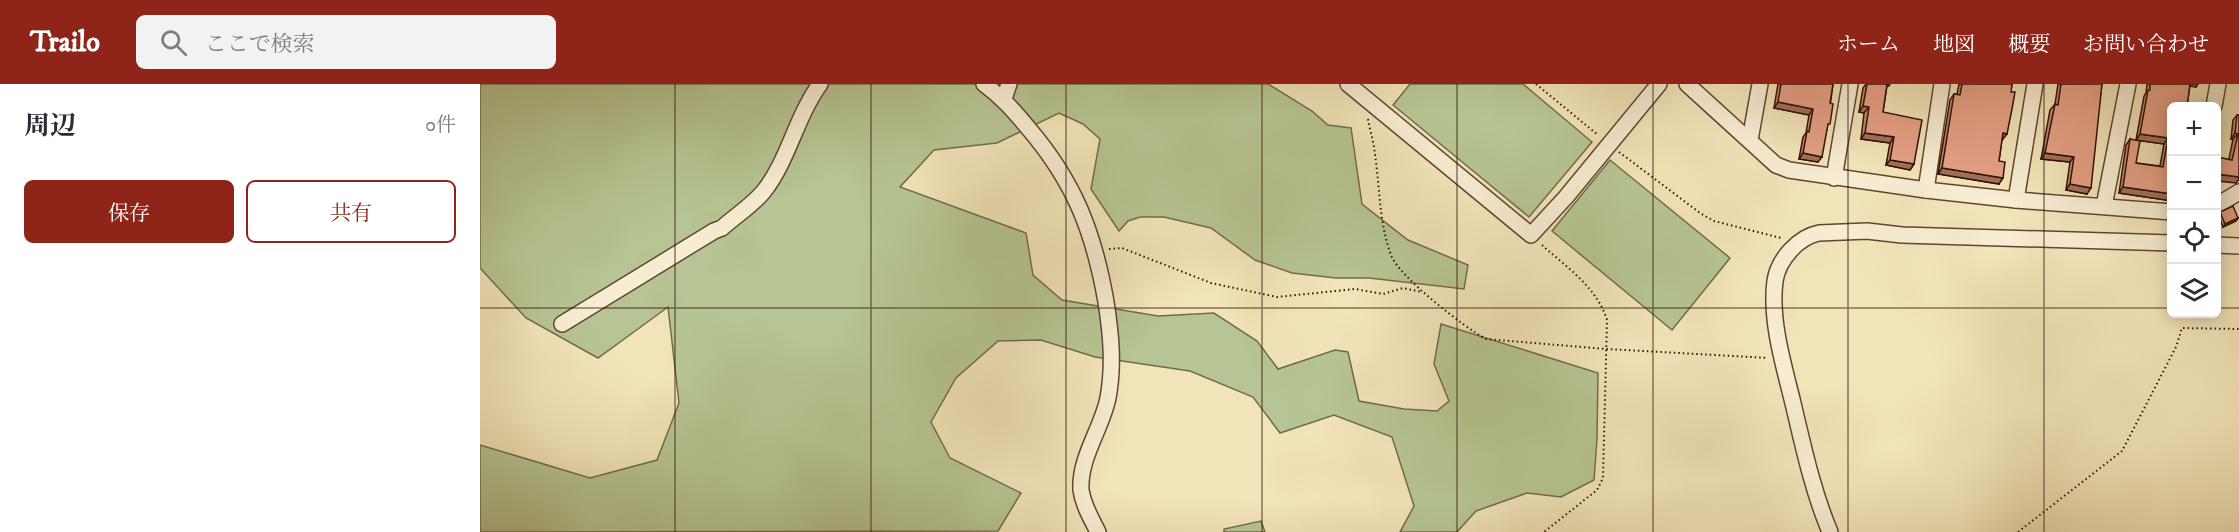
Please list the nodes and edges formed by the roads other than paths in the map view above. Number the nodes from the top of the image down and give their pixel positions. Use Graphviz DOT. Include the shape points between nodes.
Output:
graph roads {
  1 [pos="820,84"];
  2 [pos="984,84"];
  3 [pos="1348,84"];
  4 [pos="1659,84"];
  5 [pos="1688,84"];
  6 [pos="1760,84"];
  7 [pos="1850,84"];
  8 [pos="1942,84"];
  9 [pos="2035,84"];
  10 [pos="2128,84"];
  11 [pos="2218,84"];
  12 [pos="1006,91"];
  13 [pos="2215,102"];
  14 [pos="1750,140"];
  15 [pos="1834,177"];
  16 [pos="1926,190"];
  17 [pos="2239,192"];
  18 [pos="2016,200"];
  19 [pos="2221,203"];
  20 [pos="2104,206"];
  21 [pos="2167,212"];
  22 [pos="2167,243"];
  23 [pos="2221,245"];
  24 [pos="2239,246"];
  25 [pos="562,324"];
  26 [pos="1098,532"];
  27 [pos="1830,532"];
  1 -- 25 [label="street" via="764,191 722,228"];
  2 -- 12 [label="street"];
  3 -- 4 [label="street" via="1531,235"];
  5 -- 14 [label="street"];
  6 -- 14 [label="street"];
  7 -- 15 [label="street"];
  8 -- 16 [label="street"];
  9 -- 18 [label="street"];
  10 -- 20 [label="street"];
  11 -- 13 [label="street"];
  12 -- 26 [label="street" via="1057,165 1085,219 1095,250 1112,337 1108,400 1081,488 1084,505"];
  14 -- 15 [label="street" via="1782,168"];
  15 -- 16 [label="street"];
  16 -- 18 [label="street"];
  17 -- 19 [label="street"];
  18 -- 20 [label="street"];
  20 -- 21 [label="street"];
  22 -- 27 [label="street" via="1832,231 1811,234 1793,248 1774,282 1776,329 1813,488"];
  23 -- 24 [label="street"];
}
